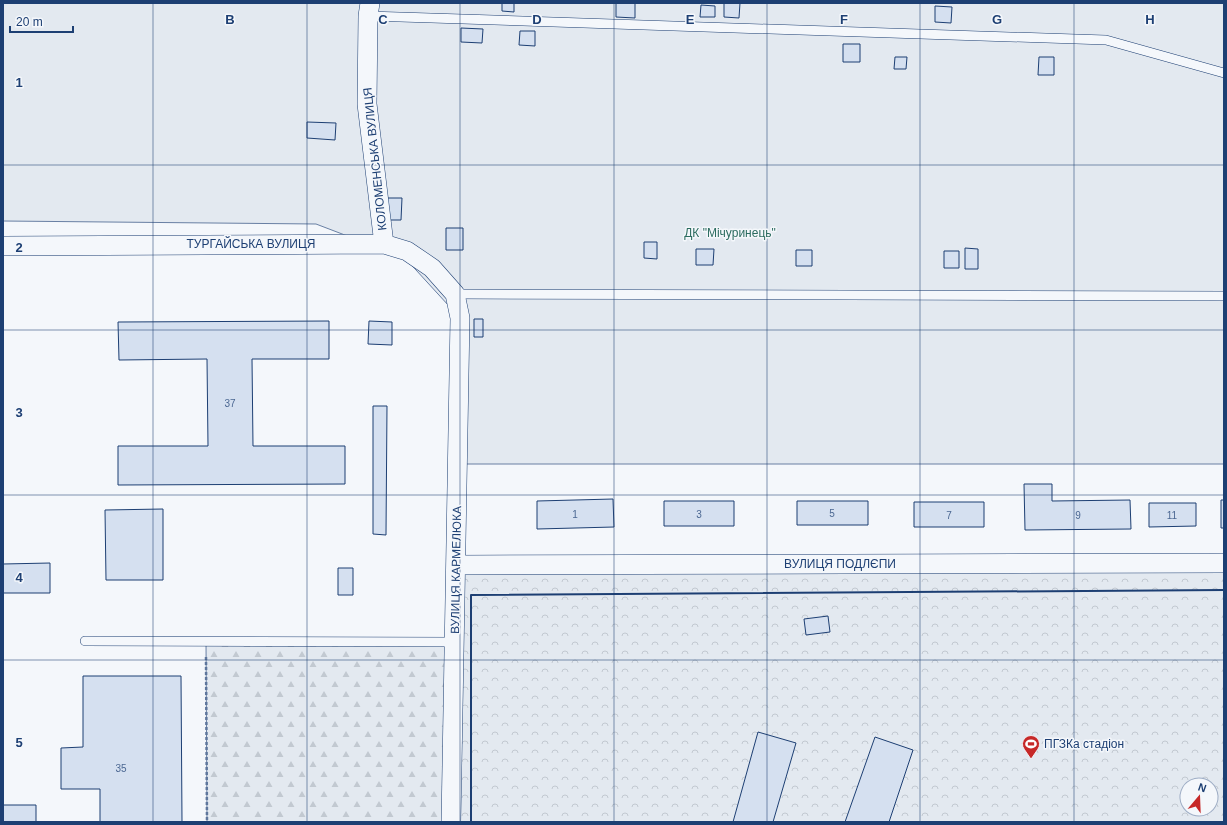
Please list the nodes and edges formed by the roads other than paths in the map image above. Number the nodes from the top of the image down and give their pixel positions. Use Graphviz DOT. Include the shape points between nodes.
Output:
graph roads {
  1 [pos="369,9"];
  2 [pos="1224,73"];
  3 [pos="384,244"];
  4 [pos="3,246"];
  5 [pos="455,294"];
  6 [pos="1224,296"];
  7 [pos="460,318"];
  8 [pos="1224,563"];
  9 [pos="456,565"];
  10 [pos="85,641"];
  11 [pos="454,642"];
  12 [pos="451,822"];
  1 -- 2 [label="lane" via="1106,40"];
  1 -- 3 [label="street, КОЛОМЕНСЬКА ВУЛИЦЯ" via="367,104"];
  3 -- 4 [label="street, ТУРГАЙСЬКА ВУЛИЦЯ"];
  3 -- 5 [label="street, ТУРГАЙСЬКА ВУЛИЦЯ" via="407,251 432,268"];
  5 -- 6 [label="lane"];
  5 -- 7 [label="street, ТУРГАЙСЬКА ВУЛИЦЯ"];
  7 -- 9 [label="street, ВУЛИЦЯ КАРМЕЛЮКА"];
  8 -- 9 [label="street, ВУЛИЦЯ ПОДЛЄПИ"];
  9 -- 11 [label="street, ВУЛИЦЯ КАРМЕЛЮКА"];
  10 -- 11 [label="lane"];
  11 -- 12 [label="street, ВУЛИЦЯ КАРМЕЛЮКА"];
}
